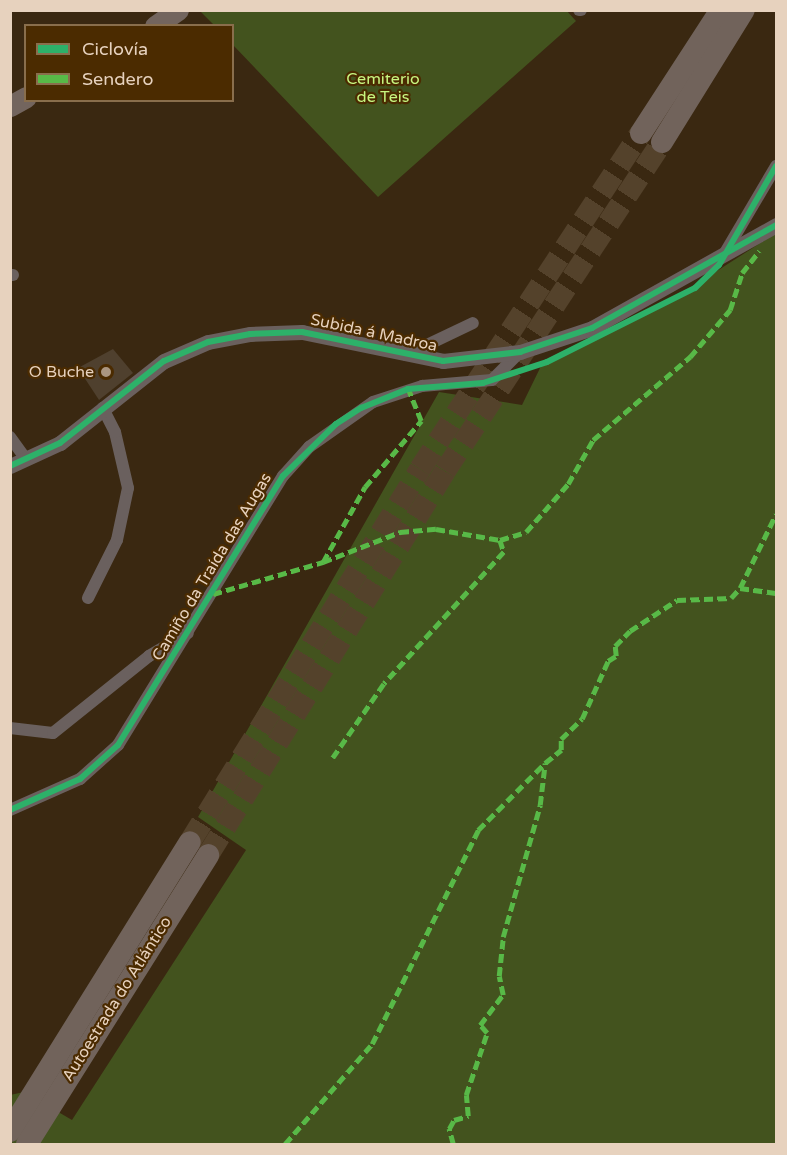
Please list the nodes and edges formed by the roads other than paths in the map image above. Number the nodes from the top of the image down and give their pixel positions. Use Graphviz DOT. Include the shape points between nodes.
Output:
graph roads {
  1 [pos="178,10"];
  2 [pos="721,10"];
  3 [pos="744,10"];
  4 [pos="158,24"];
  5 [pos="24,98"];
  6 [pos="10,106"];
  7 [pos="777,166"];
  8 [pos="777,225"];
  9 [pos="726,251"];
  10 [pos="473,323"];
  11 [pos="520,352"];
  12 [pos="405,355"];
  13 [pos="103,408"];
  14 [pos="10,437"];
  15 [pos="24,456"];
  16 [pos="10,466"];
  17 [pos="88,598"];
  18 [pos="191,631"];
  19 [pos="10,728"];
  20 [pos="10,810"];
  21 [pos="10,1131"];
  22 [pos="27,1144"];
  1 -- 4 [label="highway"];
  2 -- 3 [label="highway" via="651,138"];
  5 -- 6 [label="highway"];
  7 -- 9 [label="street"];
  8 -- 9 [label="street, Subida á Madroa"];
  9 -- 11 [label="street, Subida á Madroa" via="592,328"];
  10 -- 12 [label="street, Subida á Madroa"];
  11 -- 12 [label="street, Subida á Madroa" via="466,361"];
  11 -- 18 [label="street, Camiño da Traída das Augas" via="492,380 408,389 361,408 336,424 283,476"];
  12 -- 13 [label="street, Subida á Madroa" via="321,333 278,331 226,338 164,361"];
  13 -- 15 [label="street, Subida á Madroa" via="60,443"];
  13 -- 17 [label="street" via="115,432 128,488 117,540"];
  14 -- 15 [label="street"];
  15 -- 16 [label="street, Subida á Madroa"];
  18 -- 19 [label="street" via="149,656 53,733"];
  18 -- 20 [label="street, Camiño da Traída das Augas" via="118,746 81,779"];
  21 -- 22 [label="highway, Autoestrada do Atlántico" via="199,848"];
}
